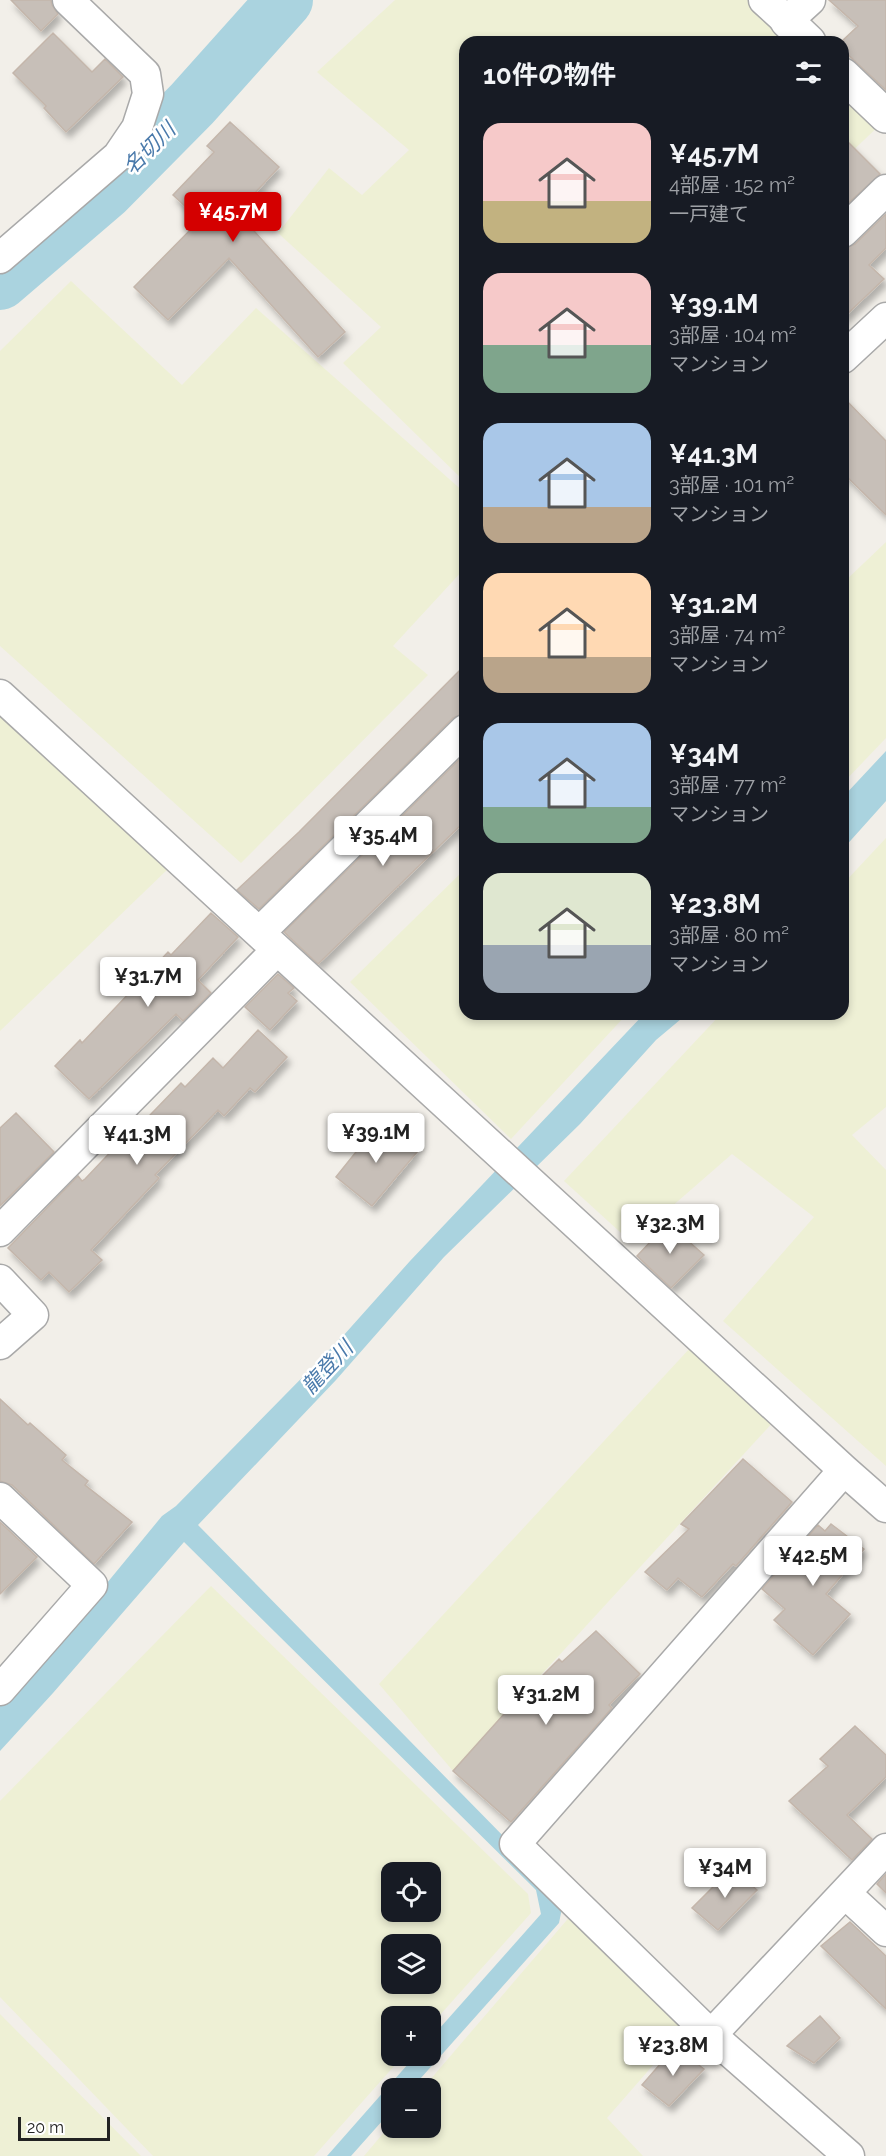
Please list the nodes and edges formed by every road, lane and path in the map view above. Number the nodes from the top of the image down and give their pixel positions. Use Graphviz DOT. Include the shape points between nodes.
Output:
graph roads {
  1 [pos="68,0"];
  2 [pos="849,81"];
  3 [pos="886,116"];
  4 [pos="886,190"];
  5 [pos="849,226"];
  6 [pos="0,258"];
  7 [pos="886,318"];
  8 [pos="849,352"];
  9 [pos="0,695"];
  10 [pos="459,736"];
  11 [pos="268,942"];
  12 [pos="0,1230"];
  13 [pos="0,1280"];
  14 [pos="0,1344"];
  15 [pos="844,1470"];
  16 [pos="0,1498"];
  17 [pos="886,1507"];
  18 [pos="0,1690"];
  19 [pos="886,1849"];
  20 [pos="844,1893"];
  21 [pos="886,1931"];
  22 [pos="711,2035"];
  23 [pos="849,2156"];
  1 -- 6 [label="street" via="145,74 148,94 137,128 118,156"];
  2 -- 3 [label="street"];
  4 -- 5 [label="street"];
  7 -- 8 [label="street"];
  9 -- 11 [label="street"];
  10 -- 11 [label="street"];
  11 -- 12 [label="street"];
  11 -- 15 [label="street"];
  13 -- 14 [label="street" via="33,1315"];
  15 -- 17 [label="street"];
  15 -- 22 [label="street" via="515,1844"];
  16 -- 18 [label="street" via="92,1585"];
  19 -- 20 [label="street"];
  20 -- 21 [label="street"];
  20 -- 22 [label="street"];
  22 -- 23 [label="street"];
}
